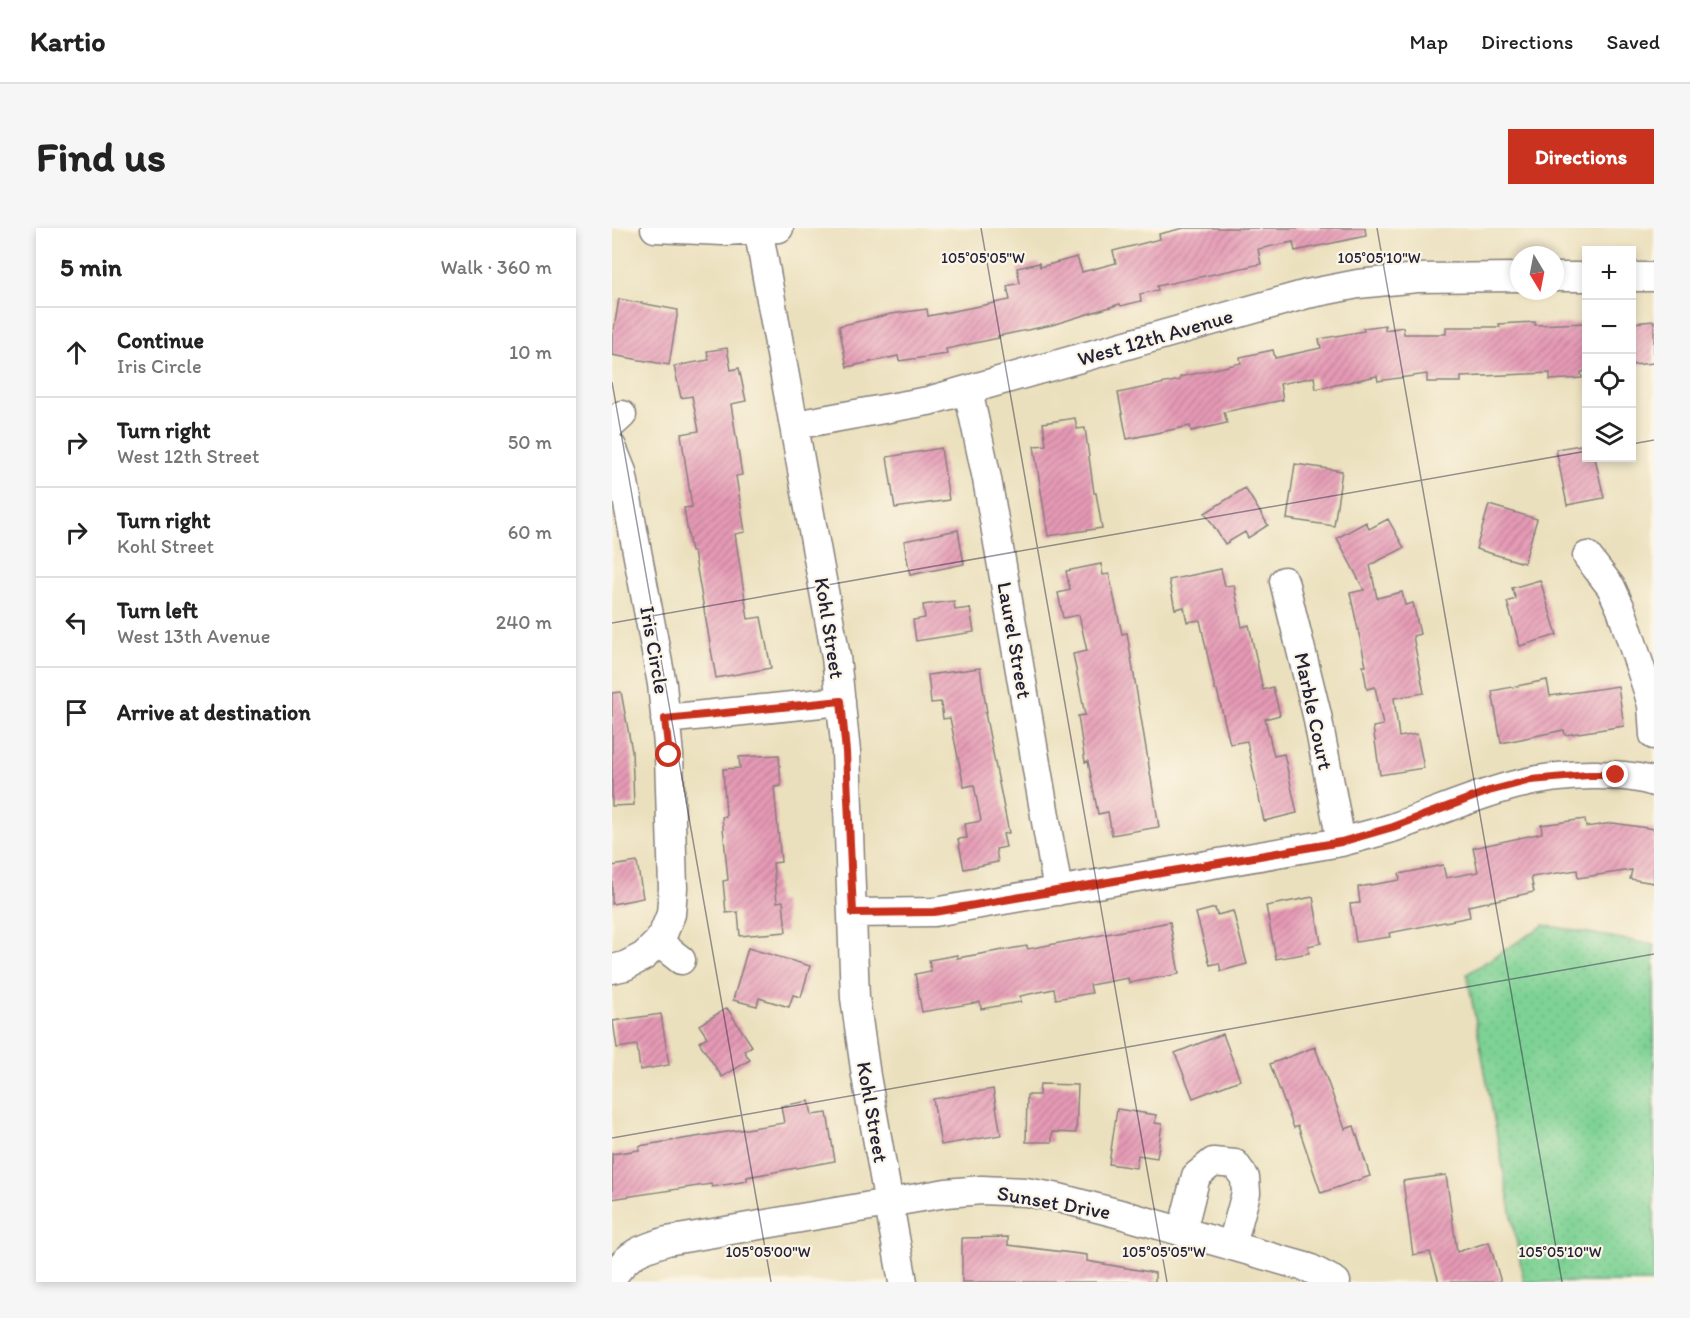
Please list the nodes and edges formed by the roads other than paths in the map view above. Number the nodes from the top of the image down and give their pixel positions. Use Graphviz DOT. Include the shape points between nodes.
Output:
graph roads {
  1 [pos="655,228"];
  2 [pos="765,228"];
  3 [pos="1564,277"];
  4 [pos="1582,277"];
  5 [pos="1636,277"];
  6 [pos="1654,277"];
  7 [pos="1510,278"];
  8 [pos="968,390"];
  9 [pos="795,425"];
  10 [pos="612,447"];
  11 [pos="1587,556"];
  12 [pos="1284,581"];
  13 [pos="841,701"];
  14 [pos="665,719"];
  15 [pos="1654,737"];
  16 [pos="1650,780"];
  17 [pos="1341,842"];
  18 [pos="1058,891"];
  19 [pos="853,913"];
  20 [pos="658,942"];
  21 [pos="681,960"];
  22 [pos="612,969"];
  23 [pos="889,1203"];
  24 [pos="1182,1231"];
  25 [pos="1232,1245"];
  26 [pos="614,1276"];
  27 [pos="903,1282"];
  28 [pos="1336,1282"];
  1 -- 2 [label="street"];
  2 -- 9 [label="street, Kohl Street"];
  3 -- 4 [label="street"];
  5 -- 6 [label="street"];
  7 -- 8 [label="street, West 12th Avenue" via="1417,278 1317,292"];
  8 -- 9 [label="street, West 12th Avenue"];
  8 -- 18 [label="street, Laurel Street"];
  9 -- 13 [label="street, Kohl Street"];
  10 -- 14 [label="street, Iris Circle" via="622,472 662,684"];
  11 -- 15 [label="street" via="1611,587 1621,609 1652,705"];
  12 -- 17 [label="street, Marble Court" via="1317,715"];
  13 -- 14 [label="street"];
  13 -- 19 [label="street, Kohl Street"];
  14 -- 20 [label="street, Iris Circle" via="673,888 671,914"];
  15 -- 16 [label="street"];
  16 -- 17 [label="street" via="1588,775 1531,780"];
  17 -- 18 [label="street"];
  18 -- 19 [label="street" via="934,912"];
  19 -- 23 [label="street, Kohl Street" via="855,998"];
  20 -- 21 [label="street"];
  20 -- 22 [label="street, Iris Circle" via="644,956"];
  23 -- 24 [label="street, Sunset Drive" via="982,1190 1026,1192"];
  23 -- 26 [label="street, Sunset Drive" via="667,1241 624,1260"];
  23 -- 27 [label="street, Kohl Street"];
  24 -- 25 [label="street, Sunset Drive"];
  24 -- 25 [label="street" via="1197,1176 1213,1162 1235,1164 1245,1178 1246,1192"];
  25 -- 28 [label="street, Sunset Drive" via="1309,1268"];
}
